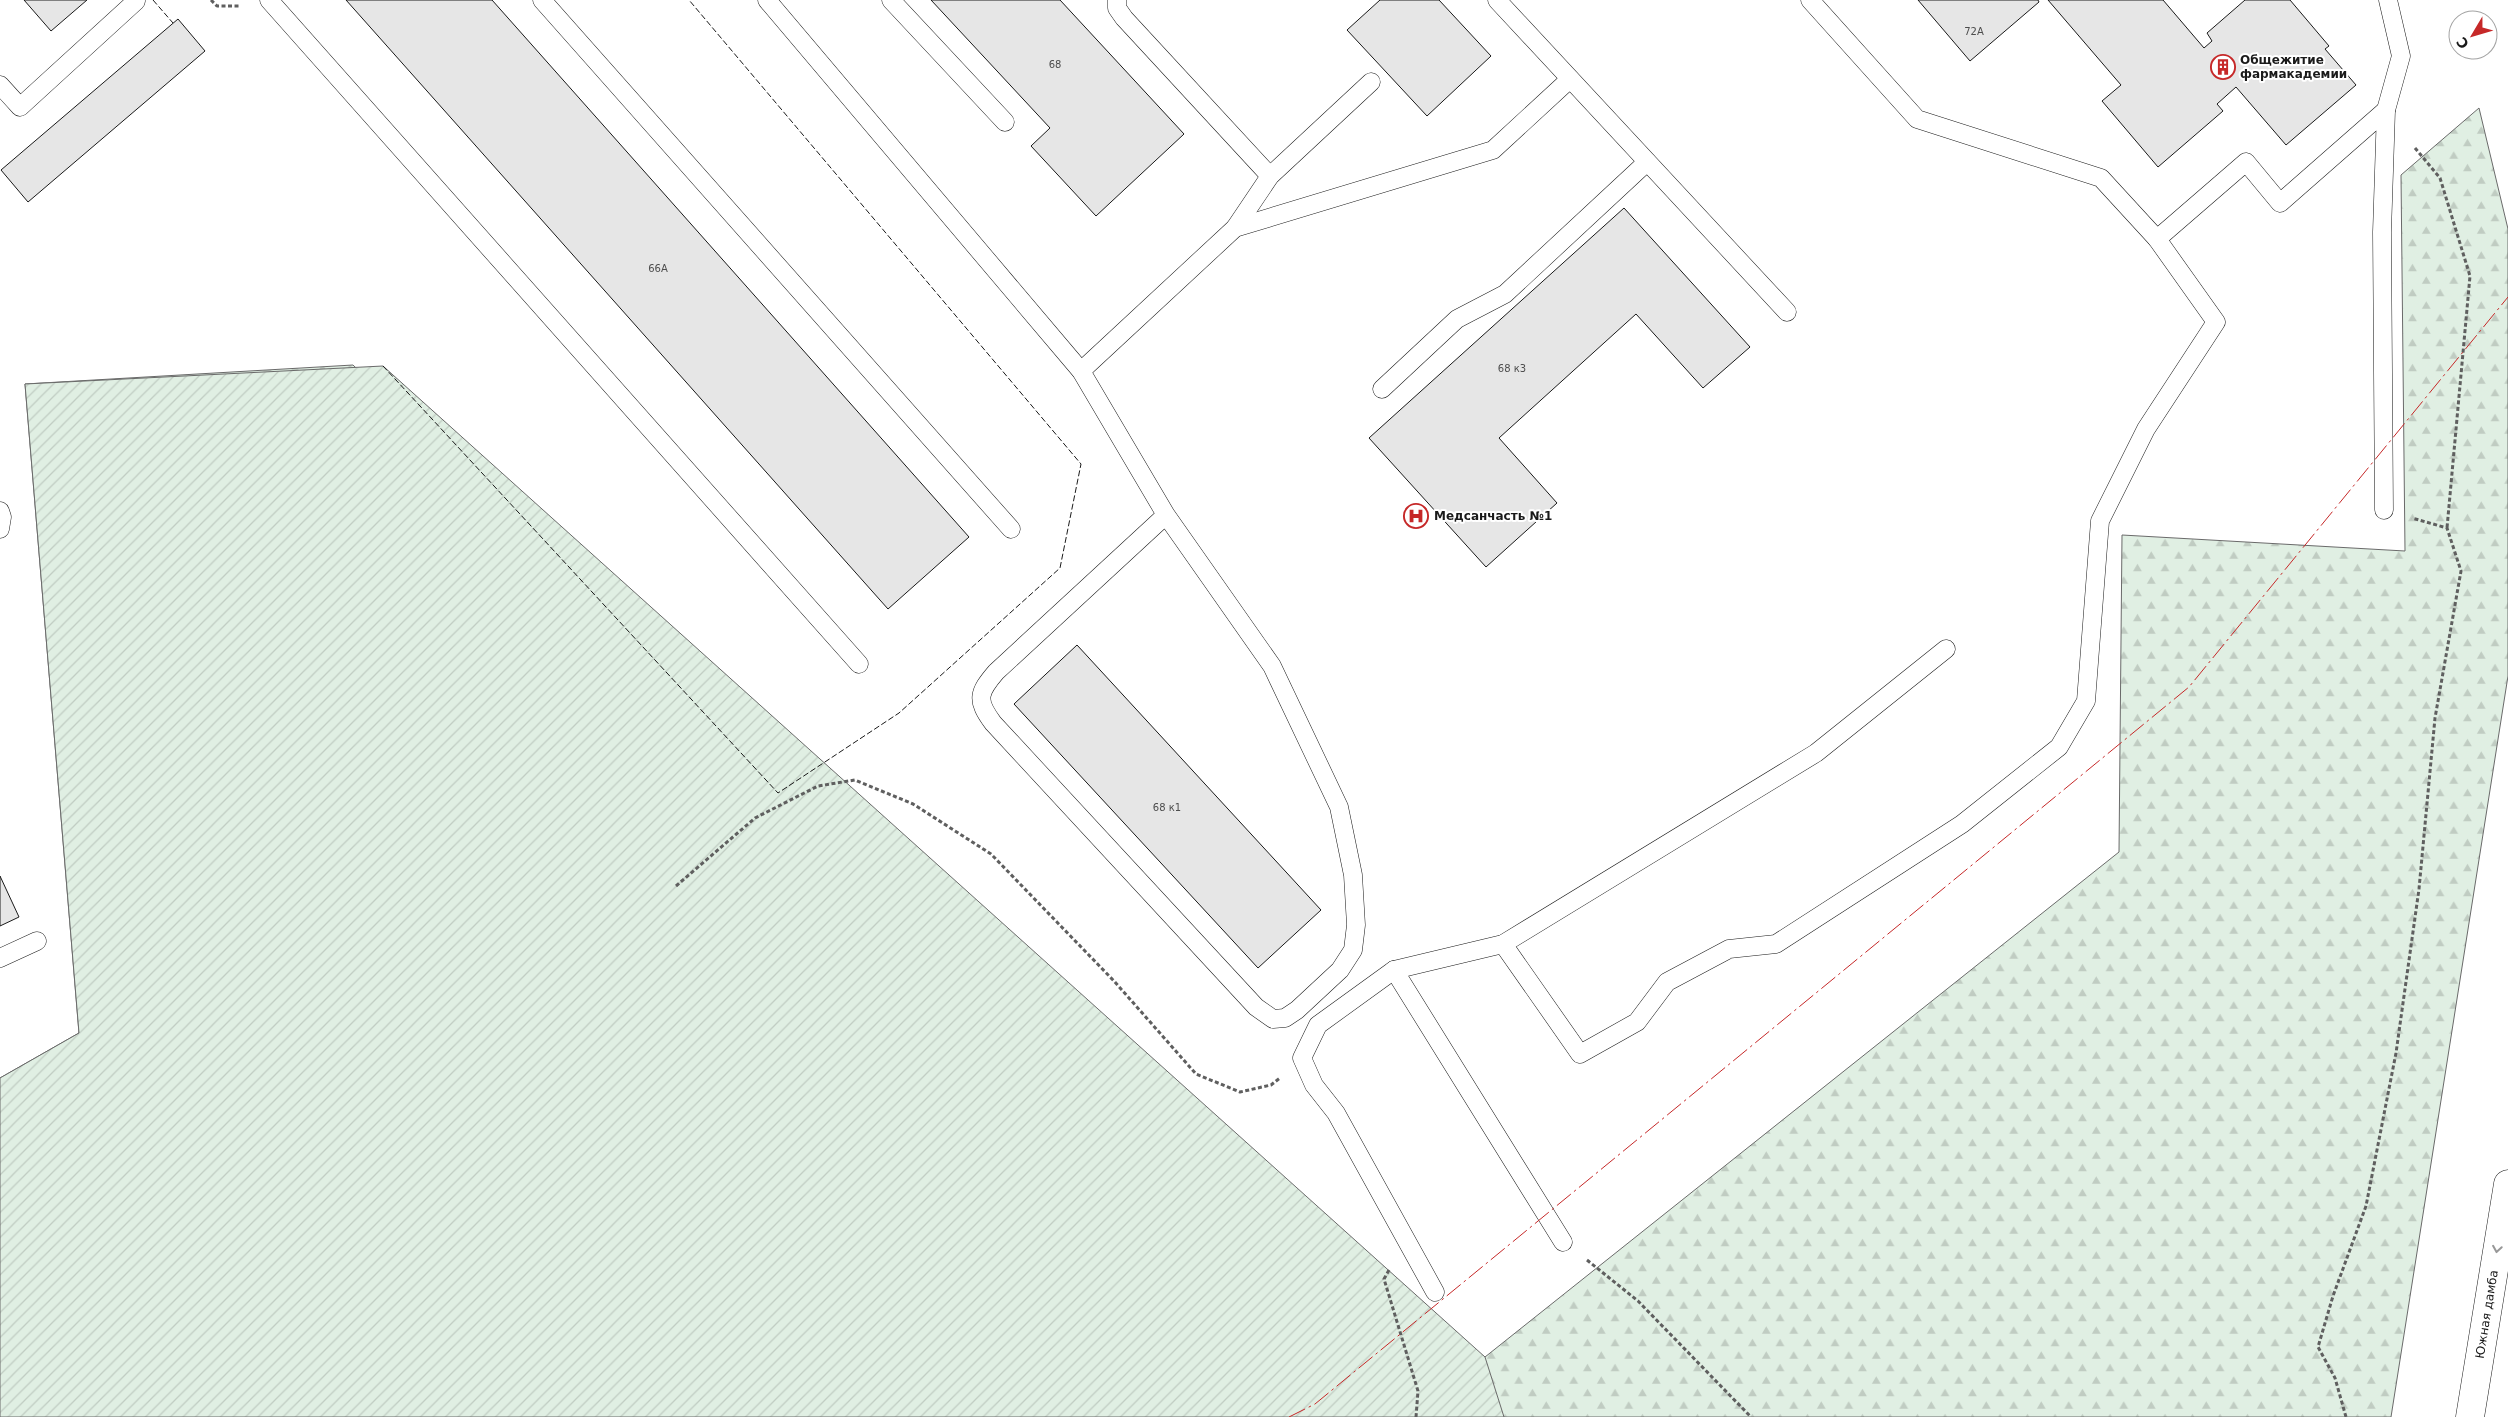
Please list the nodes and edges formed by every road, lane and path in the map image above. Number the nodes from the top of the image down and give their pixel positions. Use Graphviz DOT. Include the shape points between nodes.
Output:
graph roads {
  1 [pos="269,0"];
  2 [pos="542,0"];
  3 [pos="768,0"];
  4 [pos="891,0"];
  5 [pos="1118,0"];
  6 [pos="1497,0"];
  7 [pos="1810,0"];
  8 [pos="2388,0"];
  9 [pos="136,1"];
  10 [pos="1570,78"];
  11 [pos="1371,82"];
  12 [pos="0,85"];
  13 [pos="2386,110"];
  14 [pos="1004,122"];
  15 [pos="1647,162"];
  16 [pos="1270,176"];
  17 [pos="1235,228"];
  18 [pos="2158,239"];
  19 [pos="1787,312"];
  20 [pos="1081,371"];
  21 [pos="1382,389"];
  22 [pos="2384,510"];
  23 [pos="0,511"];
  24 [pos="1166,515"];
  25 [pos="2447,528"];
  26 [pos="0,529"];
  27 [pos="1011,529"];
  28 [pos="1946,649"];
  29 [pos="859,664"];
  30 [pos="676,886"];
  31 [pos="37,941"];
  32 [pos="1503,944"];
  33 [pos="0,958"];
  34 [pos="1394,970"];
  35 [pos="1302,1058"];
  36 [pos="2508,1184"];
  37 [pos="1405,1238"];
  38 [pos="1563,1242"];
  39 [pos="1435,1292"];
  40 [pos="1416,1417"];
  41 [pos="1750,1417"];
  42 [pos="2346,1417"];
  43 [pos="2470,1417"];
  1 -- 29 [label="lane"];
  2 -- 27 [label="lane"];
  3 -- 20 [label="lane"];
  4 -- 14 [label="lane"];
  5 -- 16 [label="lane" via="1117,8 1124,18"];
  6 -- 10 [label="lane"];
  7 -- 18 [label="lane" via="1917,119 2102,178"];
  8 -- 13 [label="lane" via="2401,56"];
  9 -- 12 [label="lane" via="20,107"];
  10 -- 15 [label="lane"];
  10 -- 17 [label="lane" via="1493,150"];
  11 -- 16 [label="lane"];
  13 -- 18 [label="lane" via="2280,203 2246,162"];
  13 -- 22 [label="lane" via="2382,232"];
  13 -- 25 [label="path" via="2440,178 2470,276"];
  15 -- 19 [label="lane"];
  15 -- 21 [label="lane" via="1505,294 1457,319"];
  16 -- 17 [label="lane"];
  17 -- 20 [label="lane"];
  18 -- 32 [label="lane" via="2216,322 2146,429 2100,521 2086,701 2059,747 1962,824 1776,944 1729,949 1667,982 1637,1022 1580,1054"];
  20 -- 24 [label="lane"];
  22 -- 25 [label="path"];
  23 -- 26 [label="lane"];
  24 -- 24 [label="lane" via="1272,666 1339,806 1353,876 1356,926 1353,950 1340,970 1285,1018 1273,1019 1256,1007 992,723 982,708 982,688 996,672"];
  25 -- 42 [label="path" via="2462,571 2435,718 2419,889 2396,1053 2366,1206 2318,1346 2335,1378"];
  28 -- 32 [label="lane" via="1816,753"];
  30 -- 35 [label="path" via="755,818 818,786 855,780 913,804 991,854 1114,981 1196,1074 1240,1092 1271,1085"];
  31 -- 33 [label="lane"];
  32 -- 34 [label="lane"];
  34 -- 35 [label="lane" via="1318,1025"];
  34 -- 38 [label="lane"];
  35 -- 37 [label="lane" via="1314,1085 1336,1113"];
  36 -- 43 [label="main road, Южная дамба, one-way"];
  37 -- 39 [label="lane"];
  37 -- 40 [label="path" via="1384,1279 1418,1391"];
  38 -- 41 [label="path" via="1638,1300"];
}
